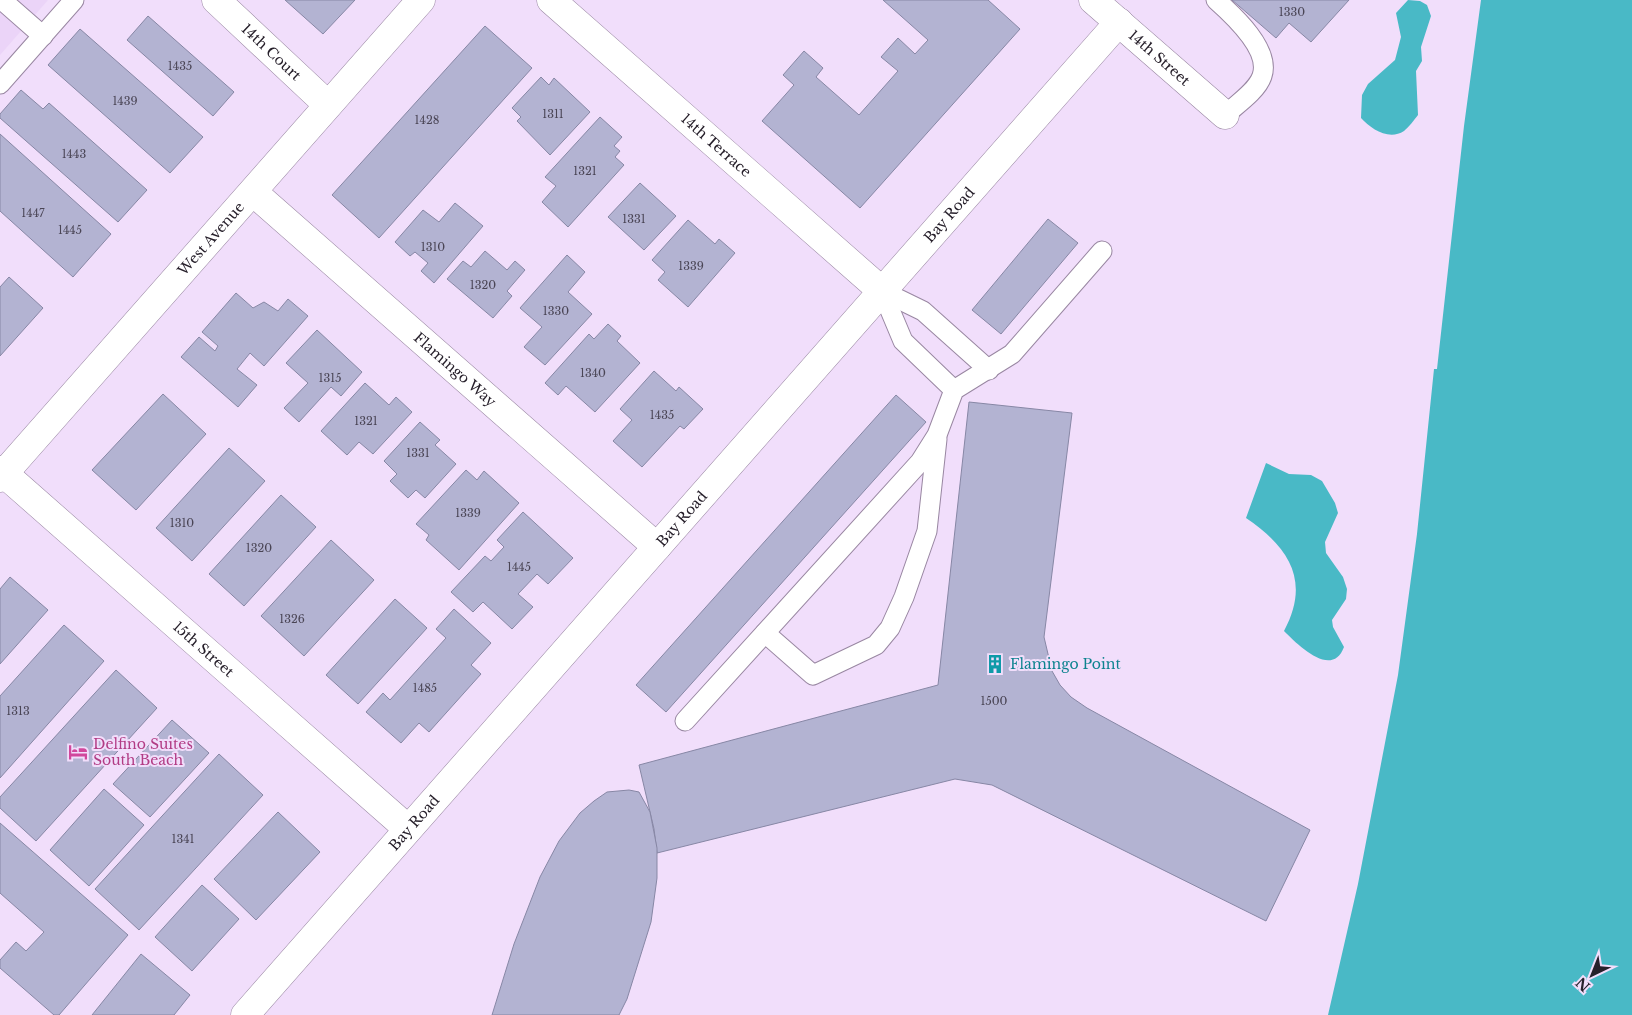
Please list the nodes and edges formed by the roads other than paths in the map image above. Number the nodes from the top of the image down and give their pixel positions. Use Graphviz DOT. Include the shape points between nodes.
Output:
graph roads {
  1 [pos="2,0"];
  2 [pos="74,0"];
  3 [pos="216,0"];
  4 [pos="421,0"];
  5 [pos="551,0"];
  6 [pos="1093,0"];
  7 [pos="1216,0"];
  8 [pos="1119,22"];
  9 [pos="43,36"];
  10 [pos="0,84"];
  11 [pos="328,105"];
  12 [pos="1225,115"];
  13 [pos="253,192"];
  14 [pos="1102,251"];
  15 [pos="882,292"];
  16 [pos="989,370"];
  17 [pos="954,390"];
  18 [pos="938,435"];
  19 [pos="1,474"];
  20 [pos="657,547"];
  21 [pos="764,633"];
  22 [pos="685,721"];
  23 [pos="408,829"];
  24 [pos="245,1015"];
  1 -- 9 [label="lane"];
  2 -- 9 [label="lane"];
  3 -- 11 [label="street, 14th Court"];
  4 -- 11 [label="street, West Avenue"];
  5 -- 15 [label="street, 14th Terrace"];
  6 -- 8 [label="street, 14th Street"];
  7 -- 12 [label="lane" via="1259,48 1264,64 1262,78"];
  8 -- 12 [label="street, 14th Street"];
  8 -- 15 [label="street, Bay Road"];
  9 -- 10 [label="lane"];
  11 -- 13 [label="street, West Avenue"];
  13 -- 19 [label="street, West Avenue"];
  13 -- 20 [label="street, Flamingo Way"];
  14 -- 16 [label="lane" via="1012,354"];
  15 -- 16 [label="lane" via="923,311"];
  15 -- 17 [label="lane" via="903,341"];
  15 -- 20 [label="street, Bay Road"];
  16 -- 17 [label="lane"];
  17 -- 18 [label="lane"];
  18 -- 21 [label="lane" via="920,462"];
  18 -- 21 [label="lane" via="927,530 904,597 890,628 876,645 812,676"];
  19 -- 23 [label="street, 15th Street"];
  20 -- 23 [label="street, Bay Road"];
  21 -- 22 [label="lane"];
  23 -- 24 [label="street, Bay Road"];
}
